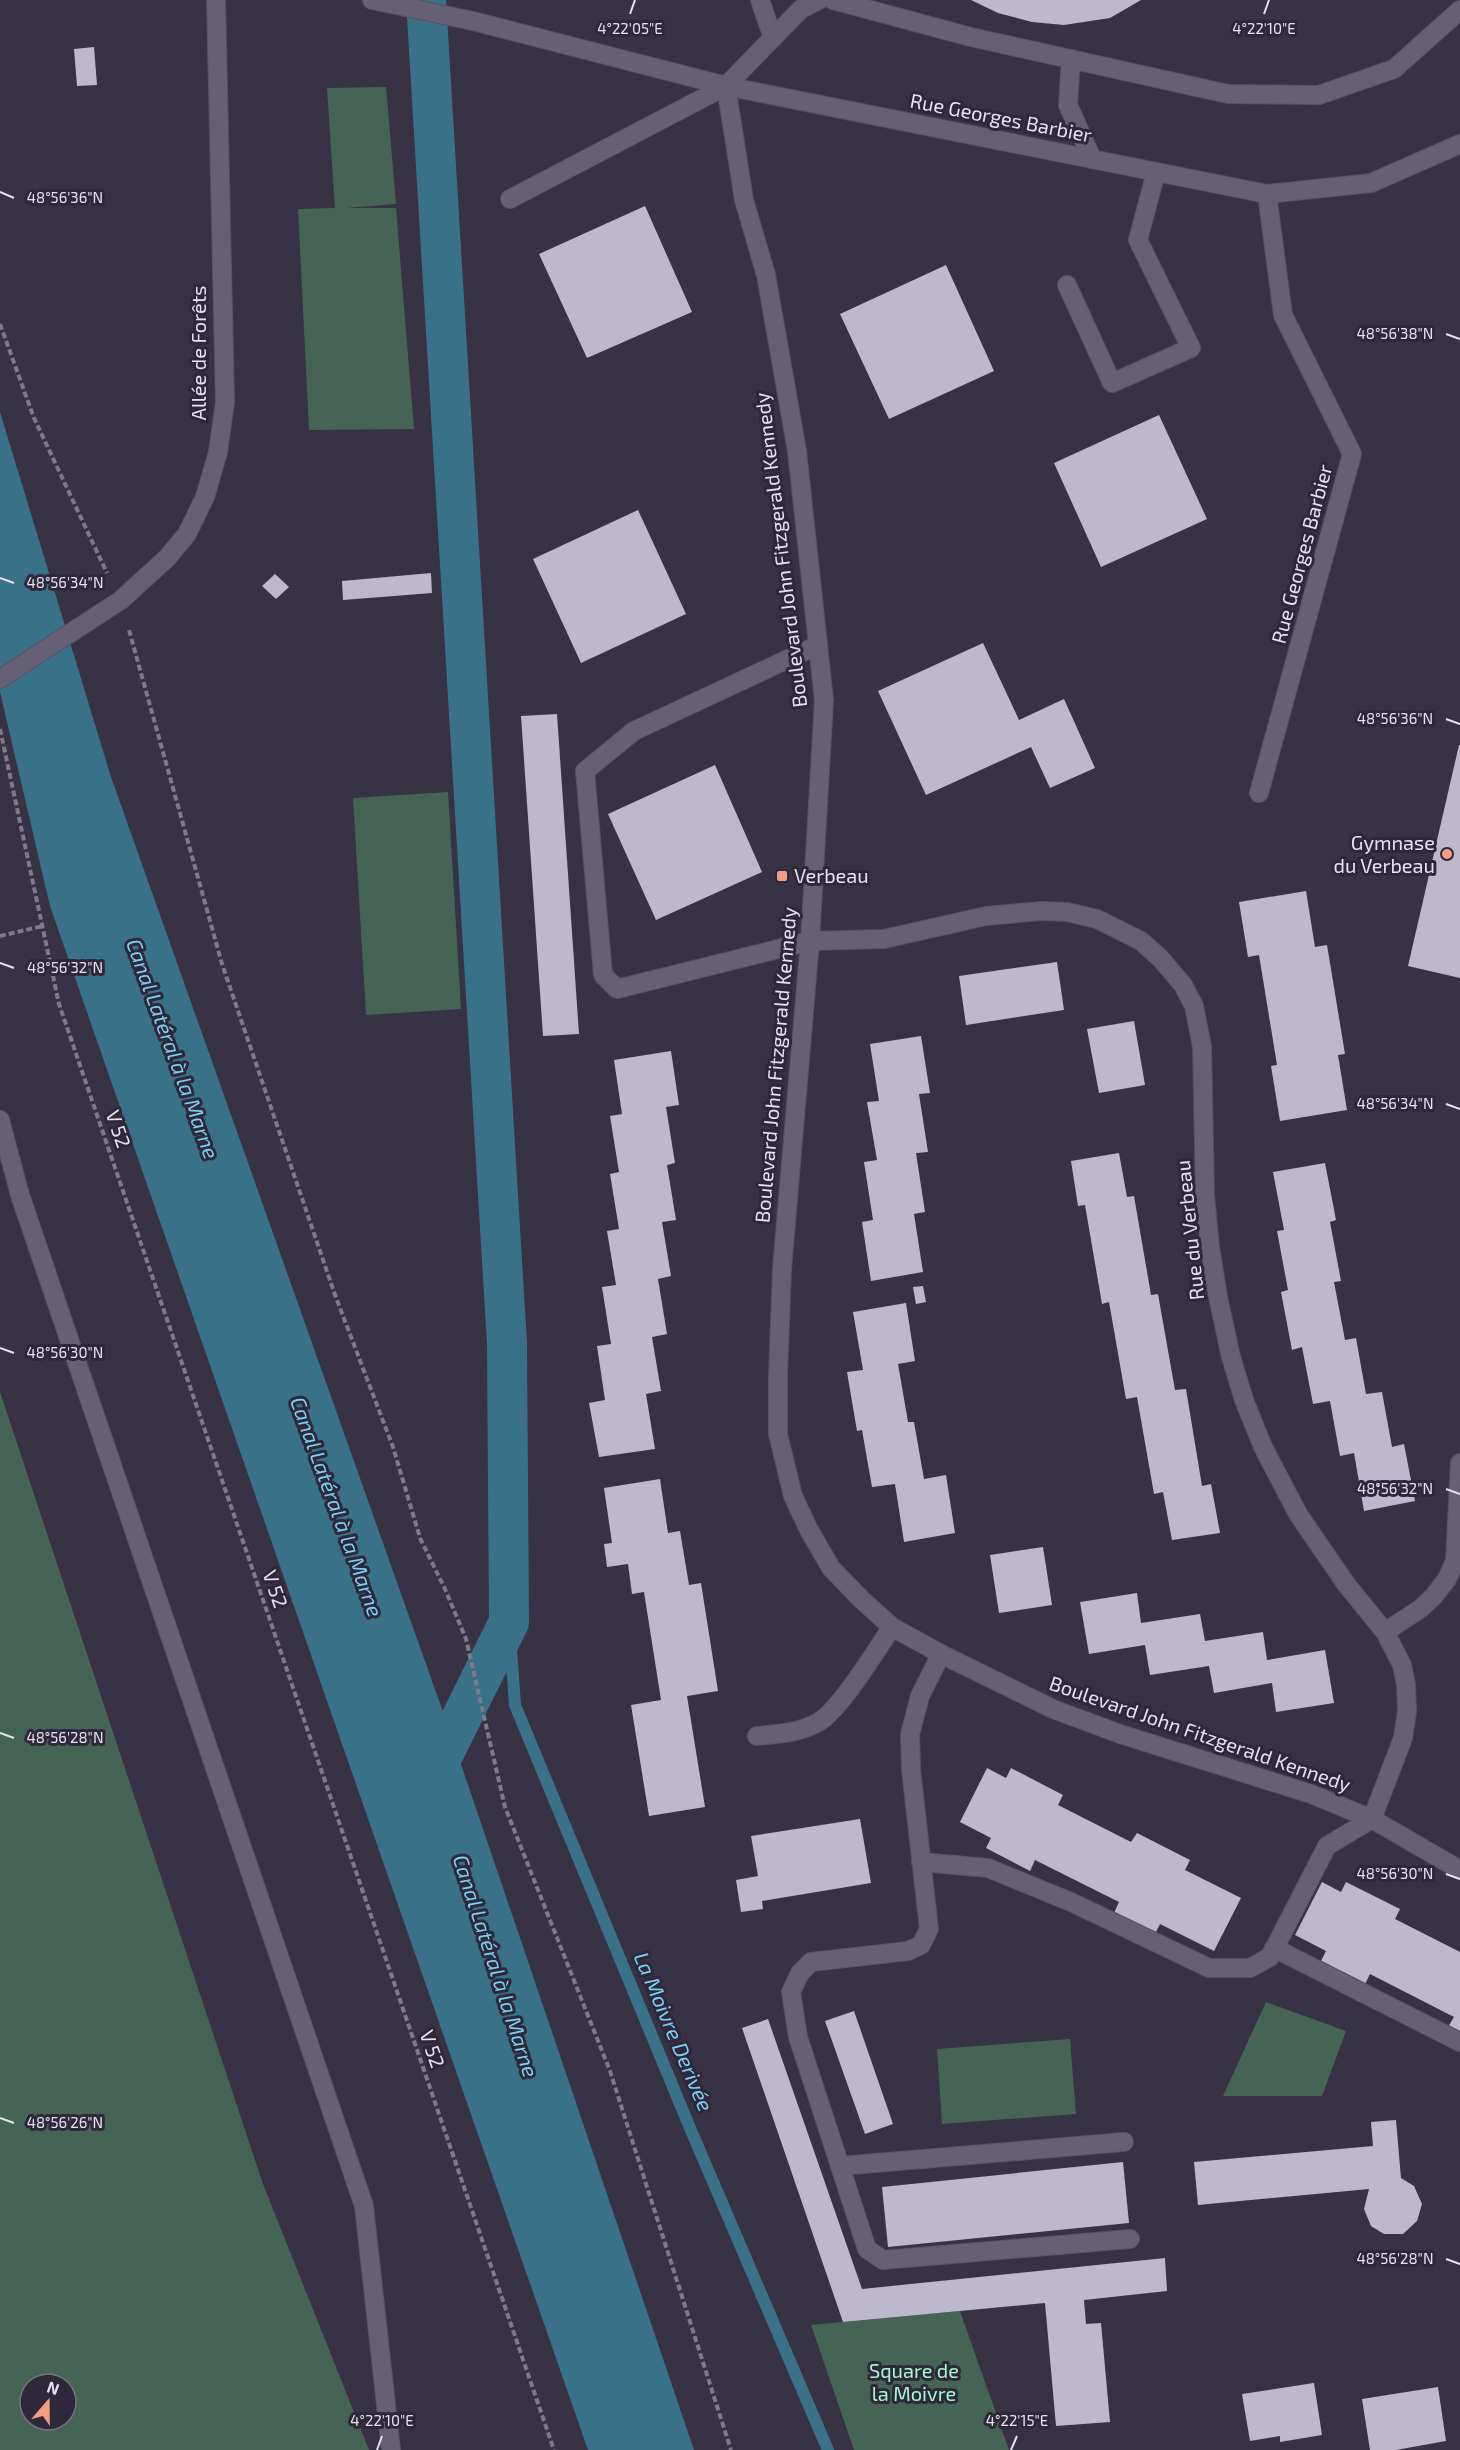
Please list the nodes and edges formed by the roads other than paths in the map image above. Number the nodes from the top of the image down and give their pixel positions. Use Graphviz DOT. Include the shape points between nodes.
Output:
graph roads {
  1 [pos="216,0"];
  2 [pos="760,0"];
  3 [pos="819,0"];
  4 [pos="833,0"];
  5 [pos="376,1"];
  6 [pos="1460,10"];
  7 [pos="773,38"];
  8 [pos="1071,59"];
  9 [pos="726,86"];
  10 [pos="1460,144"];
  11 [pos="1092,159"];
  12 [pos="1156,172"];
  13 [pos="1267,194"];
  14 [pos="510,199"];
  15 [pos="1067,285"];
  16 [pos="818,645"];
  17 [pos="0,679"];
  18 [pos="1260,793"];
  19 [pos="810,941"];
  20 [pos="0,1120"];
  21 [pos="1460,1463"];
  22 [pos="892,1627"];
  23 [pos="1385,1632"];
  24 [pos="940,1654"];
  25 [pos="757,1736"];
  26 [pos="1372,1819"];
  27 [pos="921,1862"];
  28 [pos="1460,1870"];
  29 [pos="1274,1948"];
  30 [pos="1460,2042"];
  31 [pos="1124,2142"];
  32 [pos="840,2166"];
  33 [pos="1130,2239"];
  34 [pos="391,2450"];
  1 -- 17 [label="street, Allée de Forêts" via="225,402 218,452 205,497 187,534 167,558 114,603"];
  2 -- 7 [label="street"];
  3 -- 7 [label="street" via="801,9"];
  4 -- 8 [label="street"];
  5 -- 9 [label="street" via="451,16"];
  6 -- 8 [label="street" via="1394,69 1319,95 1228,94"];
  7 -- 9 [label="street"];
  8 -- 11 [label="street" via="1068,105"];
  9 -- 11 [label="street, Rue Georges Barbier"];
  9 -- 14 [label="street"];
  9 -- 16 [label="street, Boulevard John Fitzgerald Kennedy" via="744,200 766,275 797,452"];
  10 -- 13 [label="street, Rue Georges Barbier" via="1371,183"];
  11 -- 12 [label="street, Rue Georges Barbier"];
  12 -- 13 [label="street, Rue Georges Barbier"];
  12 -- 15 [label="street" via="1138,240 1191,348 1112,382"];
  13 -- 18 [label="street, Rue Georges Barbier" via="1283,315 1352,454"];
  16 -- 19 [label="street, Boulevard John Fitzgerald Kennedy" via="824,700"];
  16 -- 19 [label="street, Rue du Verbeau" via="634,731 585,771 603,975 617,989"];
  19 -- 22 [label="street, Boulevard John Fitzgerald Kennedy" via="782,1269 778,1434 793,1496 831,1568"];
  19 -- 23 [label="street, Rue du Verbeau" via="884,939 986,916 1067,912 1097,919 1141,941 1183,985 1194,1006 1202,1047 1210,1247 1218,1297 1244,1400 1298,1514"];
  20 -- 34 [label="street" via="20,1195 364,2206"];
  21 -- 23 [label="street" via="1455,1561 1447,1580 1420,1609"];
  22 -- 24 [label="street, Boulevard John Fitzgerald Kennedy"];
  22 -- 25 [label="street" via="834,1709 817,1724 788,1733"];
  23 -- 26 [label="street, Rue du Verbeau" via="1402,1665 1407,1711 1403,1738"];
  24 -- 26 [label="street, Boulevard John Fitzgerald Kennedy" via="1053,1709 1311,1794"];
  24 -- 27 [label="street" via="920,1696 910,1734"];
  26 -- 28 [label="street, Boulevard John Fitzgerald Kennedy"];
  26 -- 29 [label="street" via="1327,1846"];
  27 -- 29 [label="street" via="988,1868 1071,1902 1209,1968 1250,1968 1270,1957"];
  27 -- 32 [label="street" via="929,1929 921,1945 908,1951 811,1962 800,1973 791,1992 798,2037"];
  29 -- 30 [label="street"];
  31 -- 32 [label="street"];
  32 -- 33 [label="street" via="867,2249 884,2260"];
}
